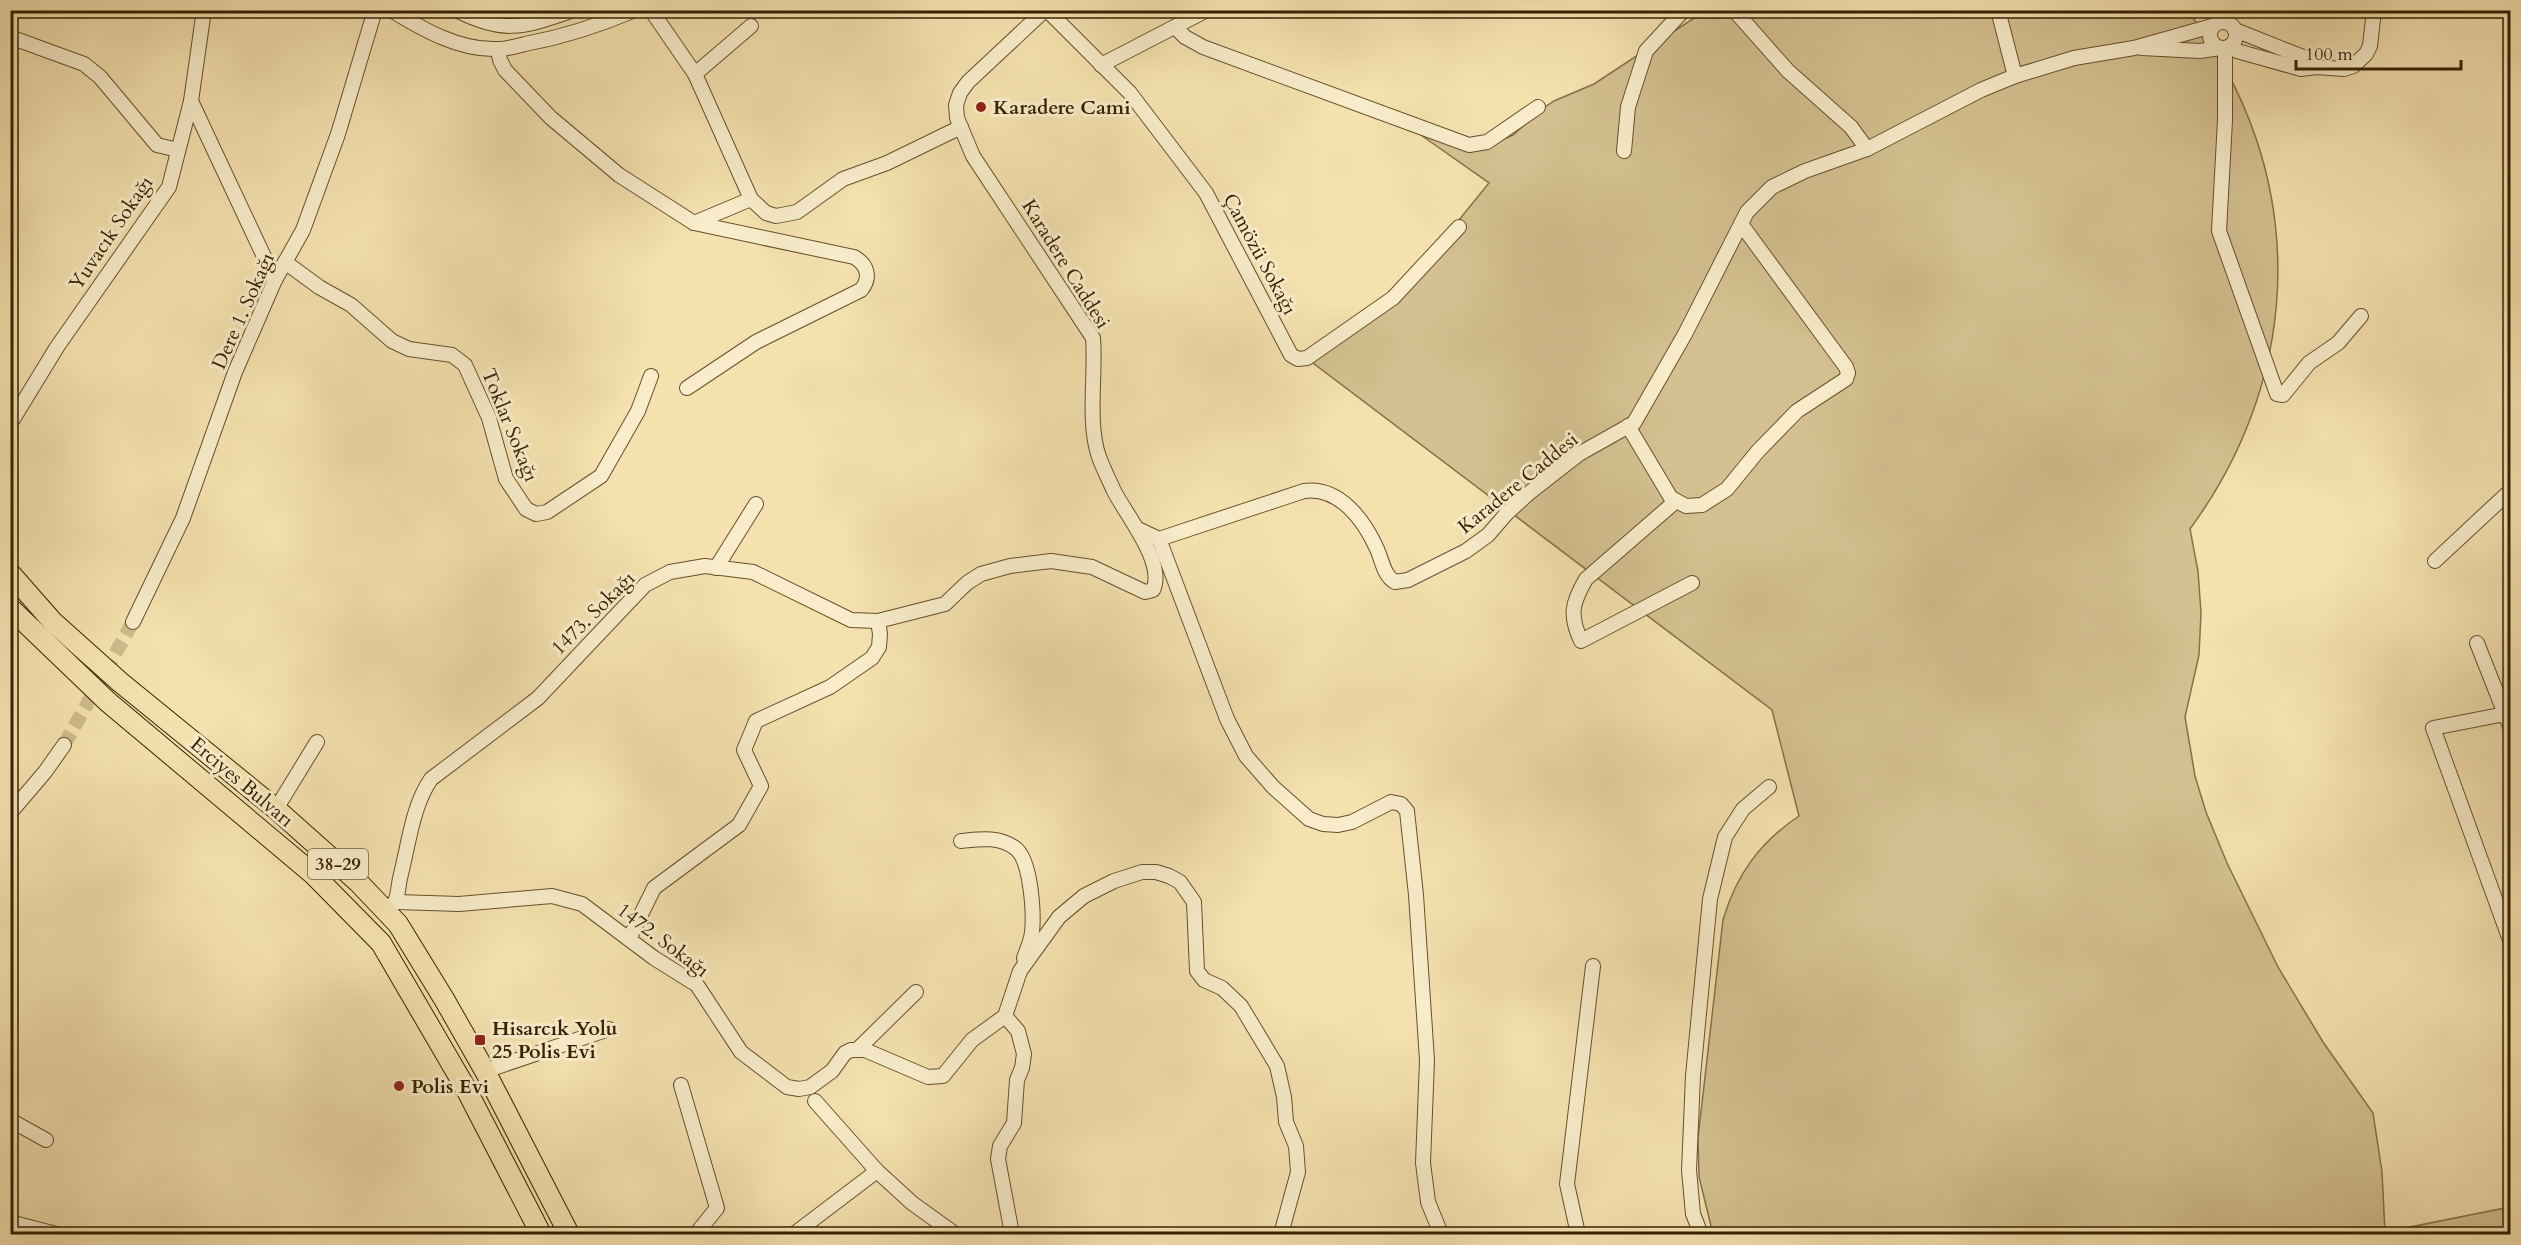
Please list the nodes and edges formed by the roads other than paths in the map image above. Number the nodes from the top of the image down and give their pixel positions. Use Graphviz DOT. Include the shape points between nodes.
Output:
graph roads {
  1 [pos="204,10"];
  2 [pos="375,10"];
  3 [pos="391,10"];
  4 [pos="456,10"];
  5 [pos="574,10"];
  6 [pos="635,10"];
  7 [pos="651,10"];
  8 [pos="1046,10"];
  9 [pos="1207,10"];
  10 [pos="1734,10"];
  11 [pos="1998,10"];
  12 [pos="2229,10"];
  13 [pos="2374,10"];
  14 [pos="1681,11"];
  15 [pos="2215,20"];
  16 [pos="751,27"];
  17 [pos="1175,27"];
  18 [pos="2234,28"];
  19 [pos="10,37"];
  20 [pos="2225,47"];
  21 [pos="2134,48"];
  22 [pos="498,50"];
  23 [pos="1101,64"];
  24 [pos="2316,67"];
  25 [pos="695,74"];
  26 [pos="2015,76"];
  27 [pos="191,101"];
  28 [pos="1538,107"];
  29 [pos="961,127"];
  30 [pos="1867,149"];
  31 [pos="178,150"];
  32 [pos="1624,151"];
  33 [pos="751,199"];
  34 [pos="694,223"];
  35 [pos="1741,224"];
  36 [pos="1459,227"];
  37 [pos="285,262"];
  38 [pos="275,280"];
  39 [pos="2361,316"];
  40 [pos="651,376"];
  41 [pos="687,388"];
  42 [pos="10,424"];
  43 [pos="1628,426"];
  44 [pos="2511,491"];
  45 [pos="1676,501"];
  46 [pos="756,504"];
  47 [pos="1138,529"];
  48 [pos="1159,539"];
  49 [pos="2435,561"];
  50 [pos="716,568"];
  51 [pos="10,573"];
  52 [pos="1692,584"];
  53 [pos="10,608"];
  54 [pos="878,621"];
  55 [pos="133,622"];
  56 [pos="2477,642"];
  57 [pos="2509,717"];
  58 [pos="316,742"];
  59 [pos="64,745"];
  60 [pos="1769,787"];
  61 [pos="276,809"];
  62 [pos="10,813"];
  63 [pos="961,841"];
  64 [pos="392,907"];
  65 [pos="629,939"];
  66 [pos="2511,940"];
  67 [pos="1593,966"];
  68 [pos="1020,971"];
  69 [pos="916,992"];
  70 [pos="1005,1016"];
  71 [pos="609,1029"];
  72 [pos="858,1049"];
  73 [pos="485,1071"];
  74 [pos="681,1085"];
  75 [pos="815,1101"];
  76 [pos="10,1120"];
  77 [pos="46,1140"];
  78 [pos="877,1171"];
  79 [pos="10,1222"];
  80 [pos="56,1234"];
  81 [pos="541,1234"];
  82 [pos="569,1234"];
  83 [pos="696,1234"];
  84 [pos="794,1234"];
  85 [pos="955,1234"];
  86 [pos="1012,1234"];
  87 [pos="1281,1234"];
  88 [pos="1441,1234"];
  89 [pos="1578,1234"];
  90 [pos="1701,1234"];
  1 -- 27 [label="street, Yuvacık Sokağı"];
  2 -- 37 [label="street, Dere 1. Sokağı" via="338,134 303,231"];
  3 -- 22 [label="street" via="427,32"];
  4 -- 5 [label="street" via="500,27 527,25"];
  6 -- 22 [label="street" via="578,30"];
  7 -- 25 [label="street"];
  8 -- 23 [label="street, Çamözü Sokağı"];
  8 -- 29 [label="street, Karadere Caddesi" via="960,93 956,105"];
  9 -- 17 [label="street"];
  10 -- 30 [label="street" via="1788,70 1851,127"];
  11 -- 26 [label="street"];
  12 -- 18 [label="street"];
  13 -- 24 [label="street" via="2370,46 2361,60 2344,69"];
  14 -- 32 [label="street" via="1646,51 1628,106"];
  15 -- 18 [label="street"];
  15 -- 20 [label="street" via="2210,39"];
  15 -- 21 [label="street"];
  16 -- 25 [label="street"];
  17 -- 23 [label="street"];
  17 -- 28 [label="street" via="1203,47 1469,145 1487,142"];
  18 -- 20 [label="street" via="2235,39"];
  18 -- 24 [label="street" via="2303,57"];
  19 -- 31 [label="street" via="84,64 100,77 157,145"];
  20 -- 21 [label="street" via="2200,51"];
  20 -- 24 [label="street" via="2301,69"];
  20 -- 39 [label="street" via="2218,231 2277,394 2286,393 2294,378 2338,343"];
  21 -- 26 [label="street, Karadere Caddesi" via="2073,58"];
  22 -- 34 [label="street" via="505,70 551,118 619,176"];
  23 -- 36 [label="street, Çamözü Sokağı" via="1130,93 1206,193 1294,357 1307,358 1382,307"];
  25 -- 33 [label="street"];
  26 -- 30 [label="street, Karadere Caddesi"];
  27 -- 31 [label="street, Yuvacık Sokağı"];
  27 -- 38 [label="street"];
  29 -- 33 [label="street" via="887,163 843,179 787,216 766,213"];
  29 -- 47 [label="street, Karadere Caddesi" via="974,156 1093,338 1093,409 1098,456"];
  30 -- 35 [label="street, Karadere Caddesi" via="1772,187 1747,212"];
  31 -- 42 [label="street, Yuvacık Sokağı" via="169,187 57,347"];
  33 -- 34 [label="street"];
  34 -- 41 [label="street" via="855,257 865,265 867,278 861,290 756,342"];
  35 -- 43 [label="street, Karadere Caddesi" via="1685,334 1634,423"];
  35 -- 45 [label="street" via="1846,367 1847,376 1844,382 1797,411 1727,489 1702,505 1686,506"];
  37 -- 38 [label="street, Dere 1. Sokağı"];
  37 -- 40 [label="street, Toklar Sokağı" via="351,304 392,341 409,350 460,359 489,418 506,479 526,509 536,514 547,512 601,476 638,411"];
  38 -- 55 [label="street, Dere 1. Sokağı" via="235,372 183,518"];
  43 -- 45 [label="street"];
  43 -- 48 [label="street, Karadere Caddesi" via="1579,454 1466,551 1404,582 1388,577 1377,548 1360,522 1325,491 1304,491"];
  44 -- 49 [label="street"];
  45 -- 52 [label="street" via="1586,579 1572,612 1574,626 1581,640"];
  46 -- 50 [label="street"];
  47 -- 48 [label="street"];
  47 -- 54 [label="street, 1473. Sokağı" via="1155,570 1151,592 1092,567 1051,561 981,574 945,604"];
  48 -- 88 [label="street" via="1227,719 1246,756 1274,787 1309,819 1323,824 1352,822 1391,802 1401,804 1407,811 1427,1060 1423,1163 1428,1202"];
  50 -- 54 [label="street, 1473. Sokağı" via="753,572 851,620"];
  50 -- 64 [label="street, 1473. Sokağı" via="670,572 645,585 537,698 431,778 421,794"];
  51 -- 61 [label="highway, Erciyes Bulvarı / 38-29" via="53,622 120,682"];
  53 -- 81 [label="highway, Erciyes Bulvarı / 38-29" via="108,702 313,874 381,943 465,1087"];
  54 -- 65 [label="street" via="879,647 872,658 830,687 756,722 744,750 761,786 739,825 654,888"];
  56 -- 57 [label="street"];
  57 -- 66 [label="street" via="2433,728"];
  58 -- 61 [label="street"];
  59 -- 62 [label="street"];
  60 -- 90 [label="street" via="1743,809 1725,837 1710,899 1693,1076 1689,1170 1693,1214"];
  61 -- 64 [label="highway, Erciyes Bulvarı / 38-29"];
  63 -- 68 [label="street" via="997,840 1015,848 1025,861 1033,907 1032,933"];
  64 -- 65 [label="street, 1472. Sokağı" via="552,896 582,904"];
  64 -- 73 [label="highway, Erciyes Bulvarı / 38-29" via="398,924"];
  65 -- 72 [label="street, 1472. Sokağı" via="697,984 741,1052 787,1087 810,1087 832,1071 845,1053"];
  67 -- 89 [label="street" via="1567,1184"];
  68 -- 70 [label="street"];
  68 -- 87 [label="street" via="1059,917 1084,896 1142,872 1156,872 1180,882 1194,902 1197,971 1241,1006 1277,1066 1286,1122 1296,1146 1298,1172"];
  69 -- 72 [label="street, 1472. Sokağı"];
  70 -- 72 [label="street" via="972,1040 938,1078"];
  70 -- 86 [label="street" via="1018,1031 1024,1054 1017,1080 1014,1123 1000,1146 998,1159"];
  71 -- 73 [label="street"];
  73 -- 82 [label="highway, Erciyes Bulvarı / 38-29"];
  74 -- 83 [label="street" via="717,1208"];
  75 -- 78 [label="street"];
  76 -- 77 [label="street"];
  78 -- 84 [label="street"];
  78 -- 85 [label="street"];
  79 -- 80 [label="street"];
}
